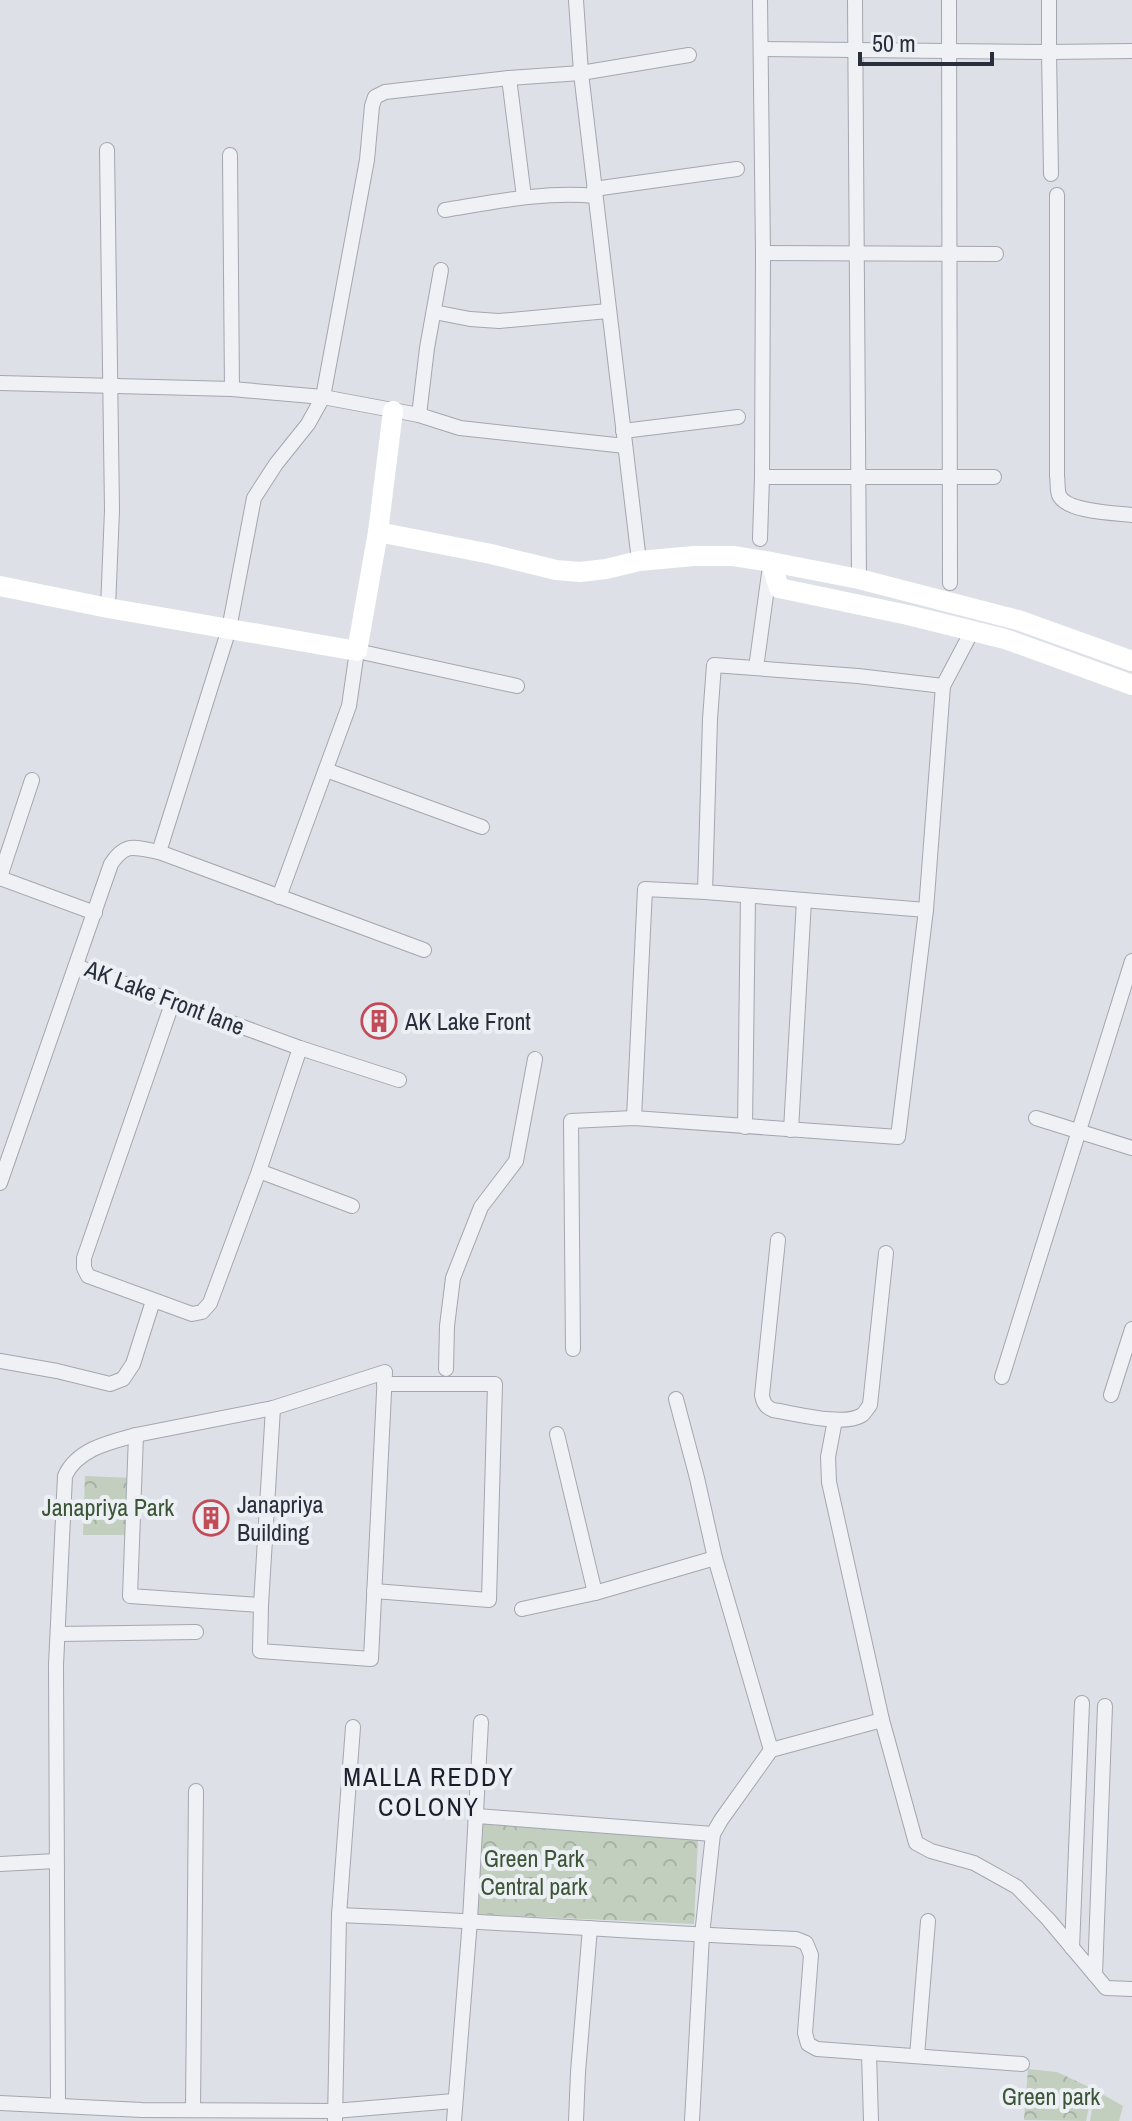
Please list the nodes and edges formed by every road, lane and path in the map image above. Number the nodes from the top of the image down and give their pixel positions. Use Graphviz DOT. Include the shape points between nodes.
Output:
graph roads {
  1 [pos="576,0"];
  2 [pos="760,0"];
  3 [pos="855,0"];
  4 [pos="949,0"];
  5 [pos="1049,0"];
  6 [pos="761,49"];
  7 [pos="854,50"];
  8 [pos="949,50"];
  9 [pos="1132,51"];
  10 [pos="1049,52"];
  11 [pos="689,55"];
  12 [pos="581,73"];
  13 [pos="509,78"];
  14 [pos="107,150"];
  15 [pos="230,155"];
  16 [pos="737,169"];
  17 [pos="1051,174"];
  18 [pos="594,193"];
  19 [pos="1057,195"];
  20 [pos="524,197"];
  21 [pos="445,210"];
  22 [pos="763,253"];
  23 [pos="856,253"];
  24 [pos="950,254"];
  25 [pos="996,254"];
  26 [pos="441,270"];
  27 [pos="608,311"];
  28 [pos="434,312"];
  29 [pos="0,383"];
  30 [pos="110,386"];
  31 [pos="232,389"];
  32 [pos="323,397"];
  33 [pos="393,411"];
  34 [pos="419,415"];
  35 [pos="738,417"];
  36 [pos="624,439"];
  37 [pos="762,477"];
  38 [pos="857,477"];
  39 [pos="950,477"];
  40 [pos="994,477"];
  41 [pos="1132,515"];
  42 [pos="378,532"];
  43 [pos="760,539"];
  44 [pos="639,561"];
  45 [pos="771,562"];
  46 [pos="859,579"];
  47 [pos="950,583"];
  48 [pos="0,586"];
  49 [pos="108,608"];
  50 [pos="979,610"];
  51 [pos="229,629"];
  52 [pos="972,631"];
  53 [pos="357,651"];
  54 [pos="1132,661"];
  55 [pos="756,668"];
  56 [pos="1132,685"];
  57 [pos="517,686"];
  58 [pos="943,686"];
  59 [pos="326,770"];
  60 [pos="32,780"];
  61 [pos="482,827"];
  62 [pos="159,852"];
  63 [pos="0,878"];
  64 [pos="705,892"];
  65 [pos="748,896"];
  66 [pos="279,897"];
  67 [pos="804,900"];
  68 [pos="926,910"];
  69 [pos="95,913"];
  70 [pos="424,950"];
  71 [pos="1132,961"];
  72 [pos="76,966"];
  73 [pos="173,1001"];
  74 [pos="300,1048"];
  75 [pos="535,1059"];
  76 [pos="399,1080"];
  77 [pos="634,1118"];
  78 [pos="1036,1118"];
  79 [pos="745,1127"];
  80 [pos="791,1130"];
  81 [pos="1079,1132"];
  82 [pos="1132,1148"];
  83 [pos="259,1171"];
  84 [pos="0,1183"];
  85 [pos="352,1206"];
  86 [pos="778,1240"];
  87 [pos="886,1253"];
  88 [pos="153,1301"];
  89 [pos="1130,1339"];
  90 [pos="573,1349"];
  91 [pos="0,1361"];
  92 [pos="446,1369"];
  93 [pos="1002,1377"];
  94 [pos="384,1384"];
  95 [pos="1111,1395"];
  96 [pos="676,1399"];
  97 [pos="273,1408"];
  98 [pos="835,1420"];
  99 [pos="557,1434"];
  100 [pos="136,1435"];
  101 [pos="715,1558"];
  102 [pos="374,1591"];
  103 [pos="595,1593"];
  104 [pos="261,1605"];
  105 [pos="522,1609"];
  106 [pos="196,1632"];
  107 [pos="58,1634"];
  108 [pos="1082,1703"];
  109 [pos="1105,1706"];
  110 [pos="882,1720"];
  111 [pos="481,1722"];
  112 [pos="353,1727"];
  113 [pos="771,1750"];
  114 [pos="1080,1763"];
  115 [pos="1102,1764"];
  116 [pos="196,1791"];
  117 [pos="477,1816"];
  118 [pos="713,1834"];
  119 [pos="56,1861"];
  120 [pos="0,1864"];
  121 [pos="339,1915"];
  122 [pos="470,1920"];
  123 [pos="928,1921"];
  124 [pos="590,1928"];
  125 [pos="702,1935"];
  126 [pos="1072,1948"];
  127 [pos="1095,1975"];
  128 [pos="1132,1989"];
  129 [pos="869,2053"];
  130 [pos="917,2056"];
  131 [pos="1022,2064"];
  132 [pos="454,2101"];
  133 [pos="0,2103"];
  134 [pos="37,2104"];
  135 [pos="58,2104"];
  136 [pos="193,2109"];
  137 [pos="142,2115"];
  138 [pos="243,2116"];
  139 [pos="334,2116"];
  140 [pos="37,2121"];
  141 [pos="454,2121"];
  142 [pos="576,2121"];
  143 [pos="692,2121"];
  144 [pos="871,2121"];
  1 -- 12 [label="street"];
  2 -- 6 [label="street"];
  3 -- 7 [label="street"];
  4 -- 8 [label="street"];
  5 -- 10 [label="street"];
  6 -- 7 [label="street"];
  6 -- 22 [label="street"];
  7 -- 8 [label="street"];
  7 -- 23 [label="street"];
  8 -- 10 [label="street"];
  8 -- 24 [label="street"];
  9 -- 10 [label="street"];
  10 -- 17 [label="street"];
  11 -- 12 [label="street"];
  12 -- 13 [label="street"];
  12 -- 18 [label="street"];
  13 -- 20 [label="street"];
  13 -- 32 [label="street" via="375,97"];
  14 -- 30 [label="street"];
  15 -- 31 [label="street"];
  16 -- 18 [label="street"];
  18 -- 20 [label="street"];
  18 -- 27 [label="street"];
  19 -- 41 [label="street" via="1059,495 1076,508"];
  20 -- 21 [label="street"];
  22 -- 23 [label="street"];
  22 -- 37 [label="street"];
  23 -- 24 [label="street"];
  23 -- 38 [label="street"];
  24 -- 25 [label="street"];
  24 -- 39 [label="street"];
  26 -- 28 [label="street"];
  27 -- 28 [label="street" via="499,321"];
  27 -- 36 [label="street"];
  28 -- 34 [label="street"];
  29 -- 30 [label="street"];
  30 -- 31 [label="street"];
  30 -- 49 [label="street"];
  31 -- 32 [label="street"];
  32 -- 33 [label="street"];
  32 -- 51 [label="street" via="254,498"];
  33 -- 34 [label="street"];
  33 -- 42 [label="street"];
  34 -- 36 [label="street" via="460,428"];
  35 -- 36 [label="street"];
  36 -- 44 [label="street"];
  37 -- 38 [label="street"];
  37 -- 43 [label="street"];
  38 -- 39 [label="street"];
  38 -- 46 [label="street"];
  39 -- 40 [label="street"];
  39 -- 47 [label="street"];
  42 -- 44 [label="street" via="556,570 580,572"];
  42 -- 53 [label="street"];
  44 -- 45 [label="street" via="733,556"];
  45 -- 46 [label="street"];
  45 -- 52 [label="street" via="779,588"];
  45 -- 55 [label="street"];
  46 -- 50 [label="street"];
  48 -- 49 [label="street"];
  49 -- 51 [label="street"];
  50 -- 52 [label="street"];
  50 -- 54 [label="street"];
  51 -- 53 [label="street"];
  51 -- 62 [label="street"];
  52 -- 56 [label="street"];
  52 -- 58 [label="street"];
  53 -- 57 [label="street"];
  53 -- 59 [label="street" via="349,706"];
  55 -- 58 [label="street"];
  55 -- 64 [label="street" via="714,665"];
  58 -- 68 [label="street"];
  59 -- 61 [label="street"];
  59 -- 66 [label="street"];
  60 -- 63 [label="street"];
  62 -- 66 [label="street"];
  62 -- 69 [label="street, AK Lake Front lane" via="132,847 119,852"];
  63 -- 69 [label="street"];
  64 -- 65 [label="street"];
  64 -- 77 [label="street" via="645,889"];
  65 -- 67 [label="street"];
  65 -- 79 [label="street"];
  66 -- 70 [label="street"];
  67 -- 68 [label="street"];
  67 -- 80 [label="street"];
  68 -- 80 [label="street" via="898,1137"];
  69 -- 72 [label="street, AK Lake Front lane"];
  71 -- 81 [label="street"];
  72 -- 73 [label="street, AK Lake Front lane"];
  72 -- 84 [label="street"];
  73 -- 74 [label="street, AK Lake Front lane"];
  73 -- 88 [label="street" via="84,1258 88,1276"];
  74 -- 76 [label="street, AK Lake Front lane"];
  74 -- 83 [label="street"];
  75 -- 92 [label="street" via="516,1161 481,1207 453,1278"];
  77 -- 79 [label="street"];
  77 -- 90 [label="street" via="571,1121"];
  78 -- 81 [label="street"];
  79 -- 80 [label="street"];
  81 -- 82 [label="street"];
  81 -- 93 [label="street"];
  83 -- 85 [label="street"];
  83 -- 88 [label="street" via="210,1303 192,1314"];
  86 -- 98 [label="street" via="763,1401 773,1410"];
  87 -- 98 [label="street" via="870,1405 863,1414"];
  88 -- 91 [label="street" via="123,1379 110,1384"];
  89 -- 95 [label="street"];
  94 -- 97 [label="street" via="385,1372"];
  94 -- 102 [label="street"];
  94 -- 102 [label="street" via="495,1384 489,1600"];
  96 -- 101 [label="street"];
  97 -- 100 [label="street"];
  97 -- 104 [label="street"];
  98 -- 110 [label="street" via="829,1482"];
  99 -- 103 [label="street"];
  100 -- 104 [label="street" via="130,1596"];
  100 -- 107 [label="street" via="81,1455 65,1476"];
  101 -- 103 [label="street"];
  101 -- 113 [label="street"];
  102 -- 104 [label="street" via="371,1659 260,1651"];
  103 -- 105 [label="street"];
  106 -- 107 [label="street"];
  107 -- 119 [label="street"];
  108 -- 114 [label="street"];
  109 -- 115 [label="street"];
  110 -- 113 [label="street"];
  110 -- 126 [label="street" via="916,1843 974,1863 1017,1887"];
  111 -- 117 [label="street"];
  112 -- 121 [label="street"];
  113 -- 118 [label="street"];
  114 -- 115 [label="street"];
  114 -- 126 [label="street"];
  115 -- 127 [label="street"];
  116 -- 136 [label="street"];
  117 -- 118 [label="street"];
  117 -- 122 [label="street"];
  118 -- 125 [label="street"];
  119 -- 120 [label="street"];
  119 -- 135 [label="street"];
  121 -- 122 [label="street"];
  121 -- 139 [label="street"];
  122 -- 124 [label="street"];
  122 -- 132 [label="street"];
  123 -- 130 [label="street"];
  124 -- 125 [label="street"];
  124 -- 142 [label="street"];
  125 -- 129 [label="street" via="806,1943 811,1955 808,2044"];
  125 -- 143 [label="street"];
  126 -- 127 [label="street"];
  127 -- 128 [label="street" via="1106,1988"];
  129 -- 130 [label="street"];
  129 -- 144 [label="street"];
  130 -- 131 [label="street"];
  132 -- 139 [label="street"];
  132 -- 141 [label="street"];
  133 -- 134 [label="street"];
  134 -- 135 [label="street"];
  134 -- 140 [label="street"];
  135 -- 137 [label="street"];
  136 -- 137 [label="street"];
  136 -- 138 [label="street"];
  138 -- 139 [label="street"];
}
